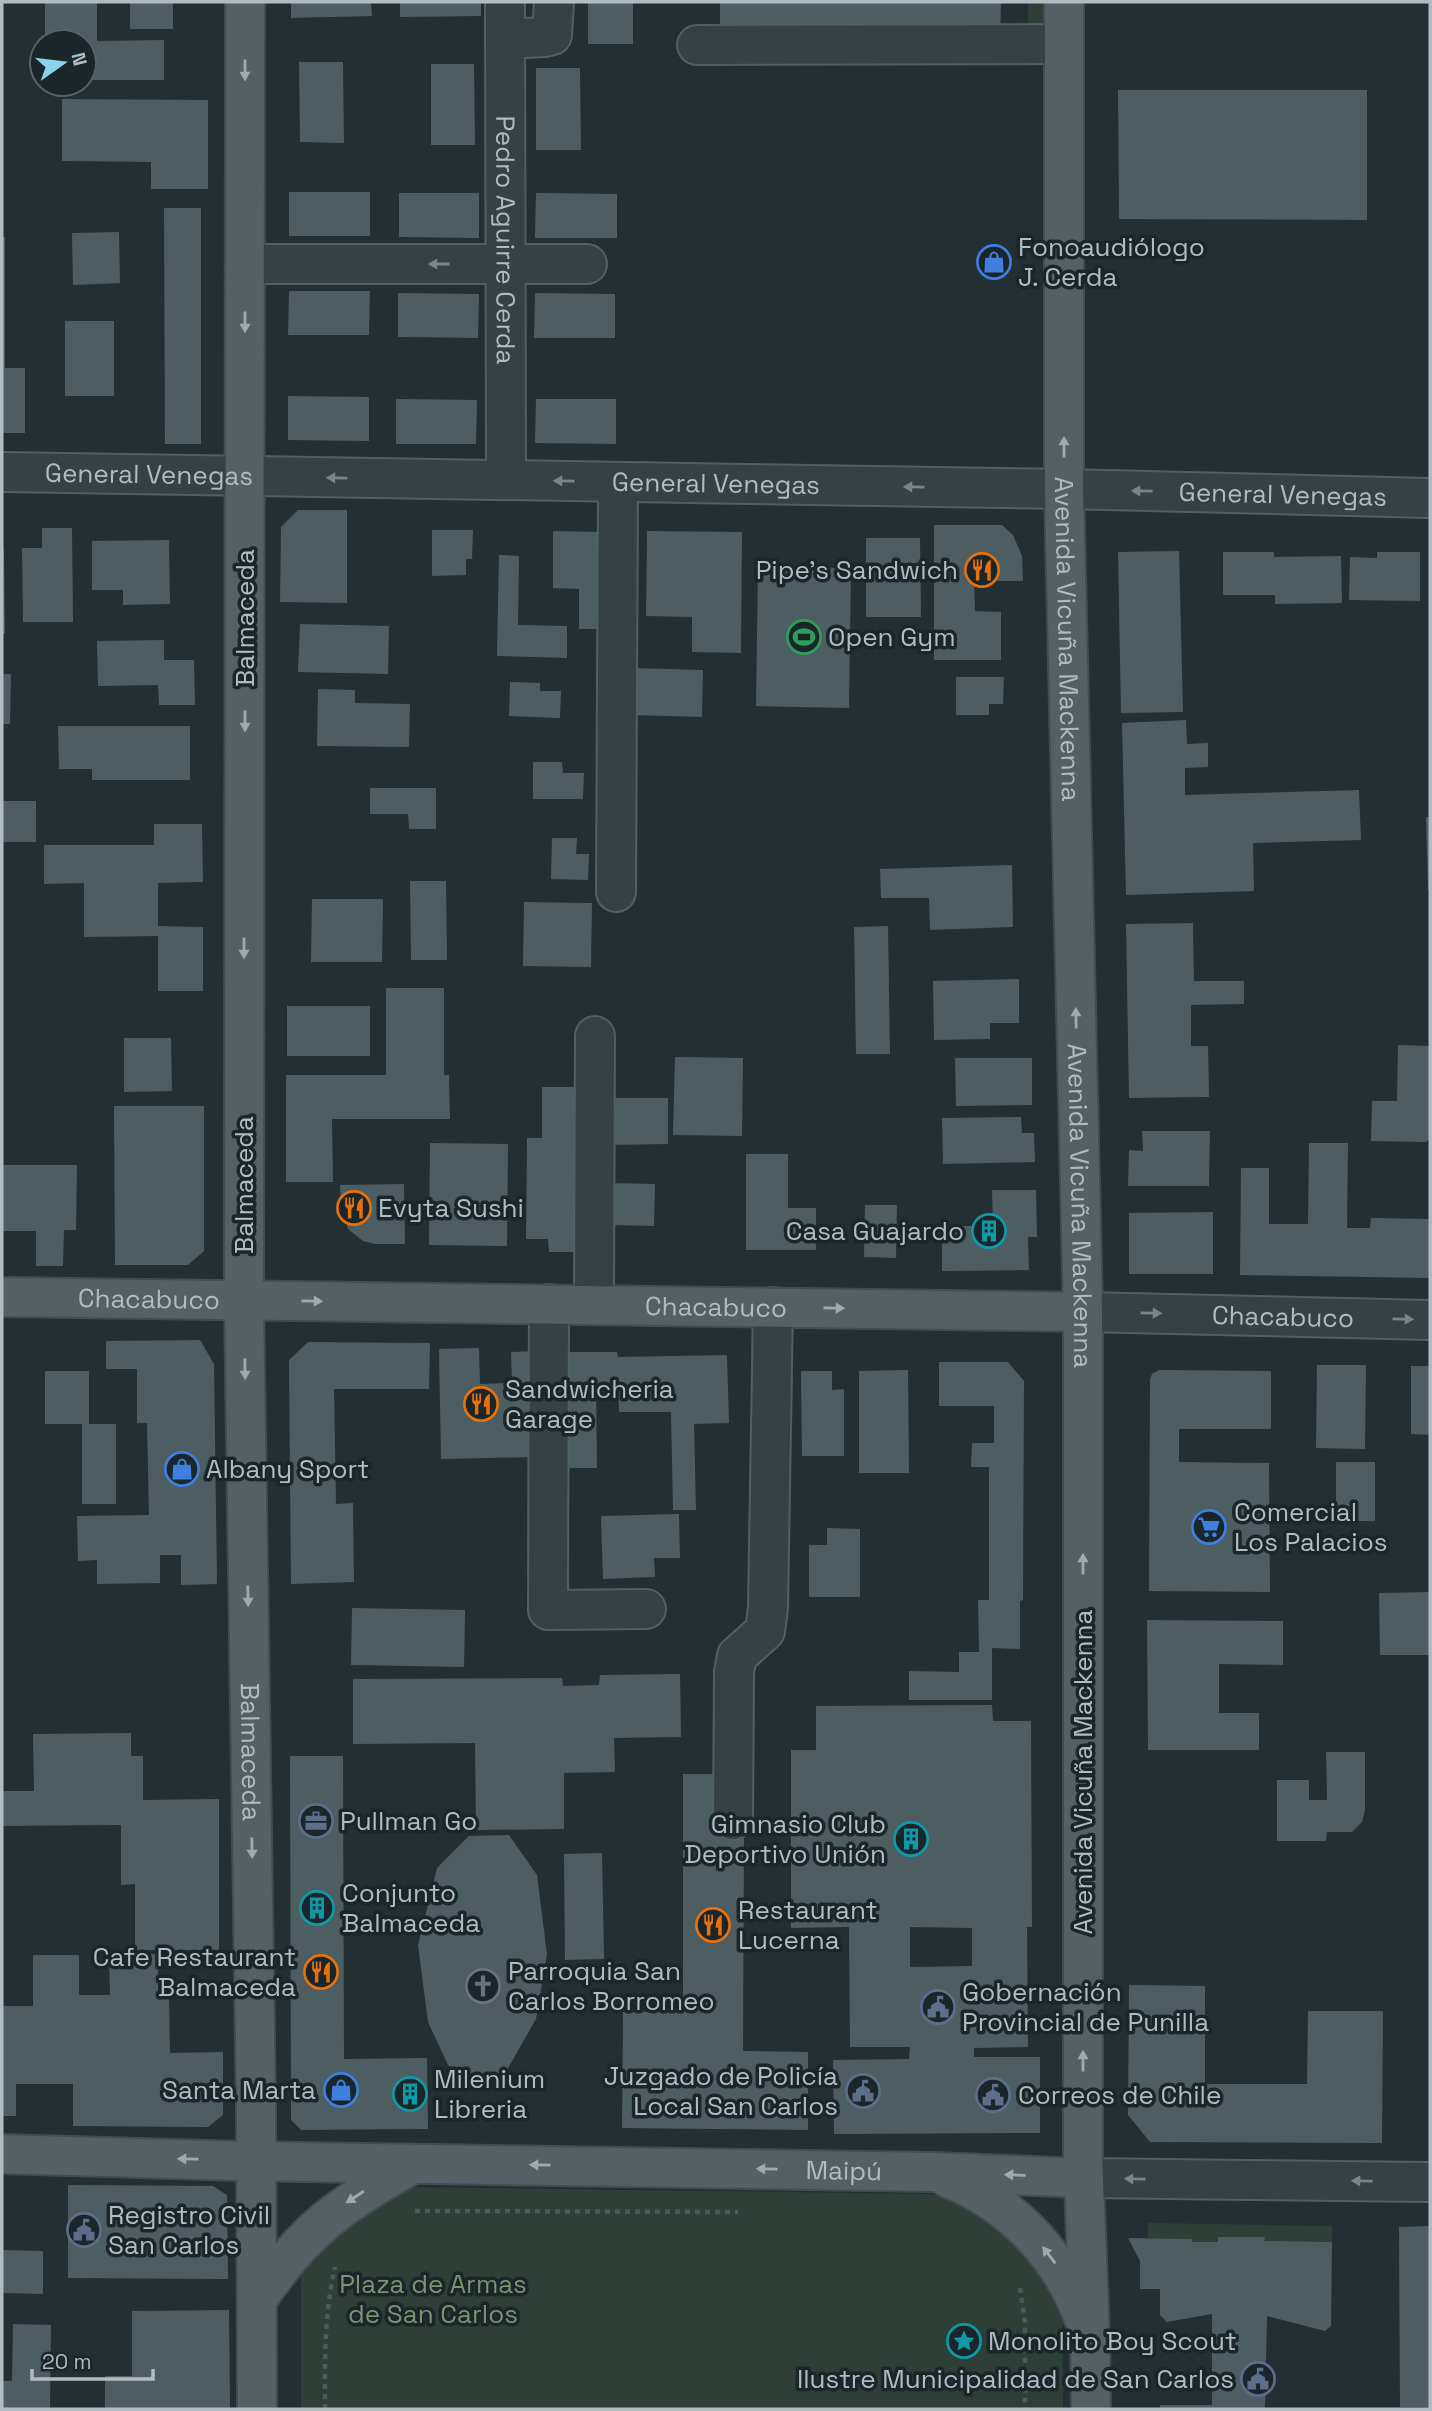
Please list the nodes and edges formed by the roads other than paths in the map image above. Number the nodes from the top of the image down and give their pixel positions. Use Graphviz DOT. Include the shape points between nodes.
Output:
graph roads {
  1 [pos="245,2"];
  2 [pos="554,2"];
  3 [pos="1064,2"];
  4 [pos="505,20"];
  5 [pos="1065,44"];
  6 [pos="696,45"];
  7 [pos="246,264"];
  8 [pos="507,264"];
  9 [pos="587,264"];
  10 [pos="2,472"];
  11 [pos="245,477"];
  12 [pos="506,480"];
  13 [pos="618,482"];
  14 [pos="1064,489"];
  15 [pos="1430,498"];
  16 [pos="616,892"];
  17 [pos="595,1036"];
  18 [pos="2,1297"];
  19 [pos="244,1301"];
  20 [pos="549,1304"];
  21 [pos="594,1304"];
  22 [pos="773,1307"];
  23 [pos="1083,1312"];
  24 [pos="1430,1320"];
  25 [pos="646,1609"];
  26 [pos="733,1820"];
  27 [pos="2,2154"];
  28 [pos="256,2161"];
  29 [pos="415,2163"];
  30 [pos="933,2172"];
  31 [pos="1084,2178"];
  32 [pos="1430,2182"];
  33 [pos="257,2300"];
  34 [pos="1090,2338"];
  35 [pos="257,2409"];
  36 [pos="1091,2409"];
  1 -- 7 [label="main road, Balmaceda, one-way"];
  2 -- 4 [label="street" via="552,35"];
  3 -- 5 [label="main road, Avenida Vicuña Mackenna"];
  4 -- 8 [label="street, Pedro Aguirre Cerda"];
  5 -- 6 [label="street"];
  14 -- 5 [label="main road, Avenida Vicuña Mackenna, one-way"];
  8 -- 7 [label="street, one-way"];
  7 -- 11 [label="main road, Balmaceda, one-way"];
  8 -- 9 [label="street"];
  8 -- 12 [label="street, Pedro Aguirre Cerda"];
  10 -- 11 [label="street, General Venegas"];
  12 -- 11 [label="street, General Venegas, one-way"];
  11 -- 19 [label="main road, Balmaceda, one-way"];
  13 -- 12 [label="street, General Venegas, one-way"];
  14 -- 13 [label="street, General Venegas, one-way"];
  13 -- 16 [label="street"];
  15 -- 14 [label="street, General Venegas, one-way"];
  23 -- 14 [label="main road, Avenida Vicuña Mackenna, one-way"];
  17 -- 21 [label="street"];
  18 -- 19 [label="main road, Chacabuco"];
  19 -- 20 [label="main road, Chacabuco, one-way"];
  19 -- 28 [label="main road, Balmaceda, one-way"];
  20 -- 21 [label="main road, Chacabuco"];
  20 -- 25 [label="street" via="548,1610"];
  21 -- 22 [label="main road, Chacabuco"];
  22 -- 23 [label="main road, Chacabuco, one-way"];
  22 -- 26 [label="street" via="768,1608 765,1631 737,1656 734,1672"];
  23 -- 24 [label="street, Chacabuco, one-way"];
  31 -- 23 [label="main road, Avenida Vicuña Mackenna, one-way"];
  28 -- 27 [label="main road, Maipú, one-way"];
  28 -- 29 [label="main road, Maipú"];
  28 -- 33 [label="main road, Balmaceda"];
  30 -- 29 [label="main road, Maipú, one-way"];
  29 -- 33 [label="main road, one-way" via="329,2217 278,2268"];
  31 -- 30 [label="main road, Maipú, one-way"];
  34 -- 30 [label="main road, one-way" via="1068,2283 1033,2235 987,2197"];
  32 -- 31 [label="street, Maipú, one-way"];
  31 -- 34 [label="main road, Avenida Vicuña Mackenna"];
  33 -- 35 [label="main road, Balmaceda"];
  34 -- 36 [label="main road, Avenida Vicuña Mackenna"];
}
